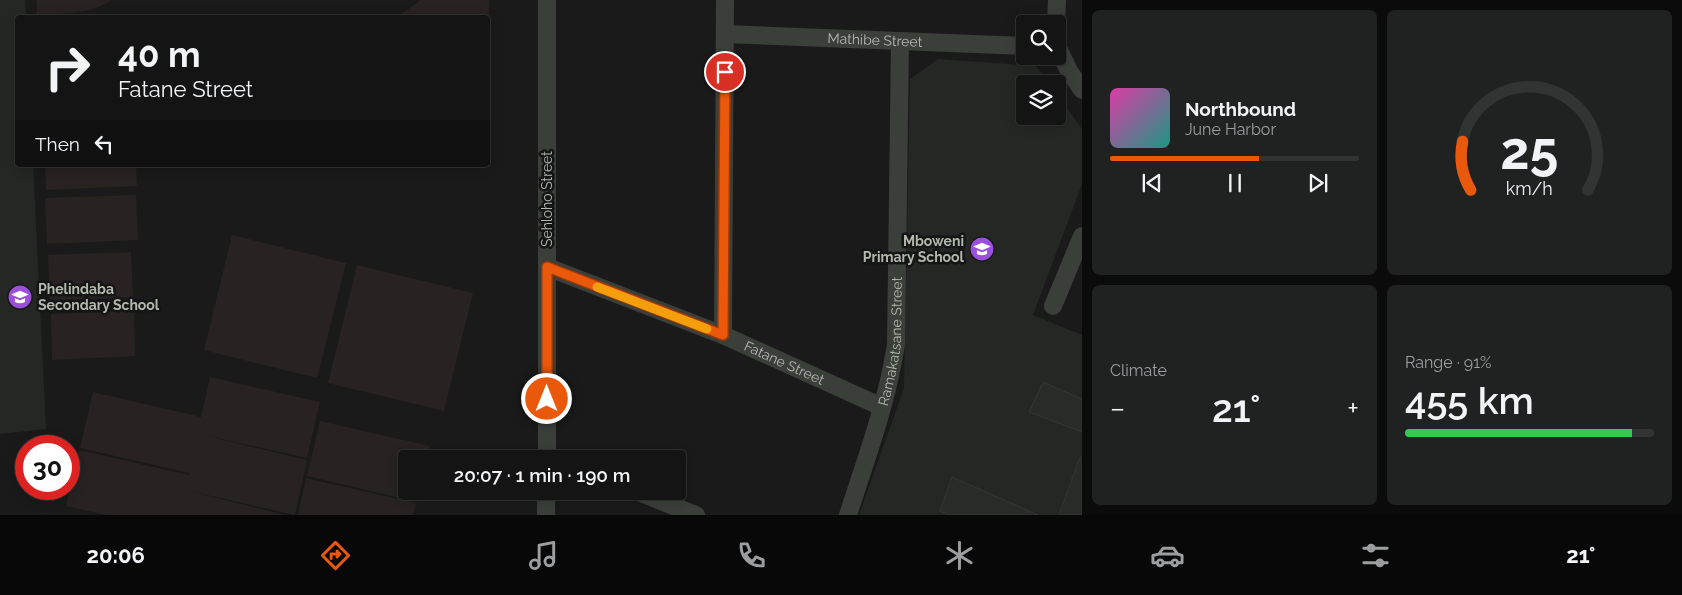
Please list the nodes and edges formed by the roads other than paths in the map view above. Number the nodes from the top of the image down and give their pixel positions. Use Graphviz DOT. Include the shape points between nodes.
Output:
graph roads {
  1 [pos="547,0"];
  2 [pos="725,0"];
  3 [pos="1057,0"];
  4 [pos="1056,15"];
  5 [pos="725,34"];
  6 [pos="900,42"];
  7 [pos="1016,46"];
  8 [pos="1066,65"];
  9 [pos="1082,90"];
  10 [pos="1082,236"];
  11 [pos="547,267"];
  12 [pos="1052,306"];
  13 [pos="723,335"];
  14 [pos="882,407"];
  15 [pos="550,450"];
  16 [pos="546,500"];
  17 [pos="658,500"];
  18 [pos="546,515"];
  19 [pos="696,515"];
  20 [pos="848,515"];
  1 -- 11 [label="street, Sehloho Street"];
  2 -- 5 [label="street"];
  3 -- 4 [label="street"];
  5 -- 6 [label="street, Mathibe Street"];
  5 -- 13 [label="street"];
  6 -- 7 [label="street, Mathibe Street"];
  6 -- 14 [label="street, Ramakatsane Street" via="896,344"];
  8 -- 9 [label="street"];
  10 -- 12 [label="street"];
  11 -- 13 [label="street, Fatane Street"];
  11 -- 15 [label="street, Sehloho Street"];
  13 -- 14 [label="street, Fatane Street"];
  14 -- 20 [label="street, Ramakatsane Street"];
  16 -- 18 [label="street"];
  17 -- 19 [label="street"];
}
